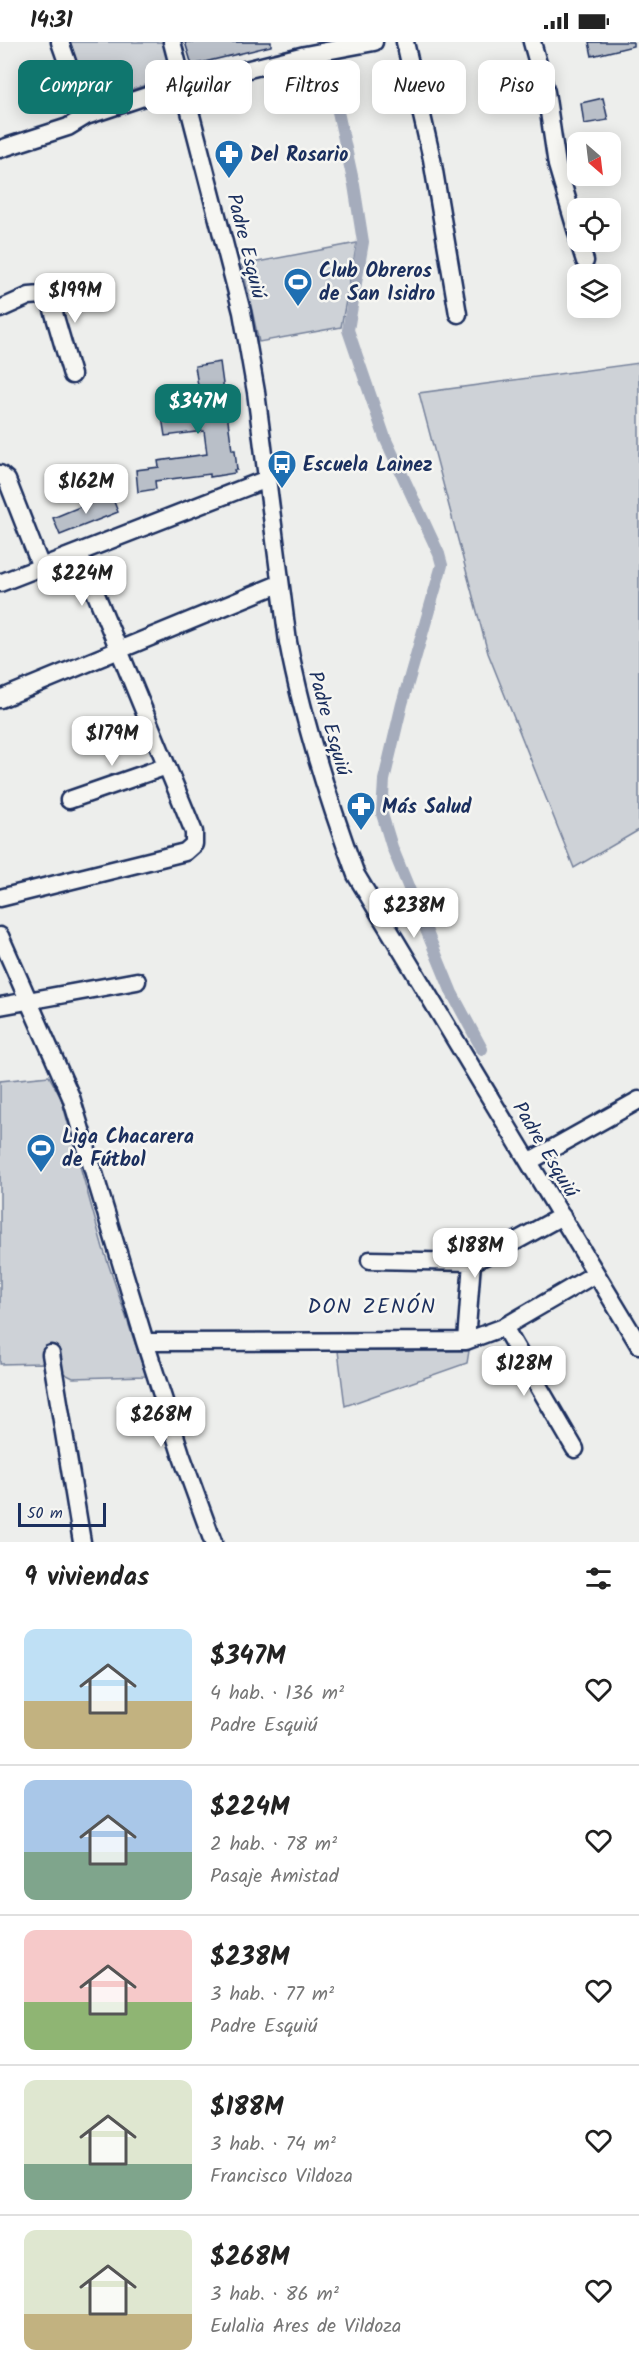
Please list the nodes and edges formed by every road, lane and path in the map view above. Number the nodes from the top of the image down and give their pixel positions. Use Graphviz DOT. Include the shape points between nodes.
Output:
graph roads {
  1 [pos="60,42"];
  2 [pos="172,42"];
  3 [pos="374,42"];
  4 [pos="405,42"];
  5 [pos="532,42"];
  6 [pos="304,49"];
  7 [pos="177,60"];
  8 [pos="252,65"];
  9 [pos="145,97"];
  10 [pos="192,114"];
  11 [pos="86,116"];
  12 [pos="0,149"];
  13 [pos="567,199"];
  14 [pos="582,252"];
  15 [pos="585,261"];
  16 [pos="0,309"];
  17 [pos="458,314"];
  18 [pos="72,375"];
  19 [pos="0,474"];
  20 [pos="267,479"];
  21 [pos="79,553"];
  22 [pos="41,567"];
  23 [pos="0,583"];
  24 [pos="279,584"];
  25 [pos="118,649"];
  26 [pos="0,699"];
  27 [pos="167,766"];
  28 [pos="69,800"];
  29 [pos="0,898"];
  30 [pos="0,936"];
  31 [pos="137,981"];
  32 [pos="29,1002"];
  33 [pos="0,1006"];
  34 [pos="639,1100"];
  35 [pos="530,1161"];
  36 [pos="562,1216"];
  37 [pos="370,1260"];
  38 [pos="472,1262"];
  39 [pos="595,1274"];
  40 [pos="504,1327"];
  41 [pos="466,1341"];
  42 [pos="145,1342"];
  43 [pos="639,1345"];
  44 [pos="51,1354"];
  45 [pos="575,1449"];
  46 [pos="82,1542"];
  47 [pos="213,1542"];
  1 -- 11 [label="street"];
  2 -- 7 [label="street, Padre Esquiú"];
  3 -- 6 [label="street"];
  4 -- 17 [label="street" via="432,159"];
  5 -- 13 [label="street"];
  6 -- 8 [label="street"];
  9 -- 11 [label="street"];
  10 -- 20 [label="street, Padre Esquiú" via="242,312"];
  11 -- 12 [label="street" via="68,127"];
  14 -- 15 [label="street"];
  16 -- 18 [label="street" via="29,296 42,295 51,303"];
  19 -- 22 [label="street" via="7,480"];
  20 -- 21 [label="street"];
  20 -- 24 [label="street, Padre Esquiú"];
  21 -- 22 [label="street"];
  21 -- 25 [label="street"];
  22 -- 23 [label="street"];
  24 -- 25 [label="street"];
  24 -- 35 [label="street, Padre Esquiú" via="295,680 356,875"];
  25 -- 26 [label="street"];
  25 -- 27 [label="street"];
  27 -- 28 [label="street"];
  27 -- 29 [label="street" via="194,832 194,844 186,852"];
  30 -- 32 [label="street"];
  31 -- 32 [label="street"];
  32 -- 33 [label="street"];
  32 -- 42 [label="street" via="71,1097"];
  34 -- 35 [label="street"];
  35 -- 36 [label="street, Padre Esquiú"];
  36 -- 38 [label="street"];
  36 -- 39 [label="street, Padre Esquiú"];
  37 -- 38 [label="street"];
  38 -- 41 [label="street"];
  39 -- 40 [label="street"];
  39 -- 43 [label="street, Padre Esquiú"];
  40 -- 41 [label="street"];
  40 -- 45 [label="street"];
  41 -- 42 [label="street"];
  42 -- 47 [label="street"];
  44 -- 46 [label="street"];
}
